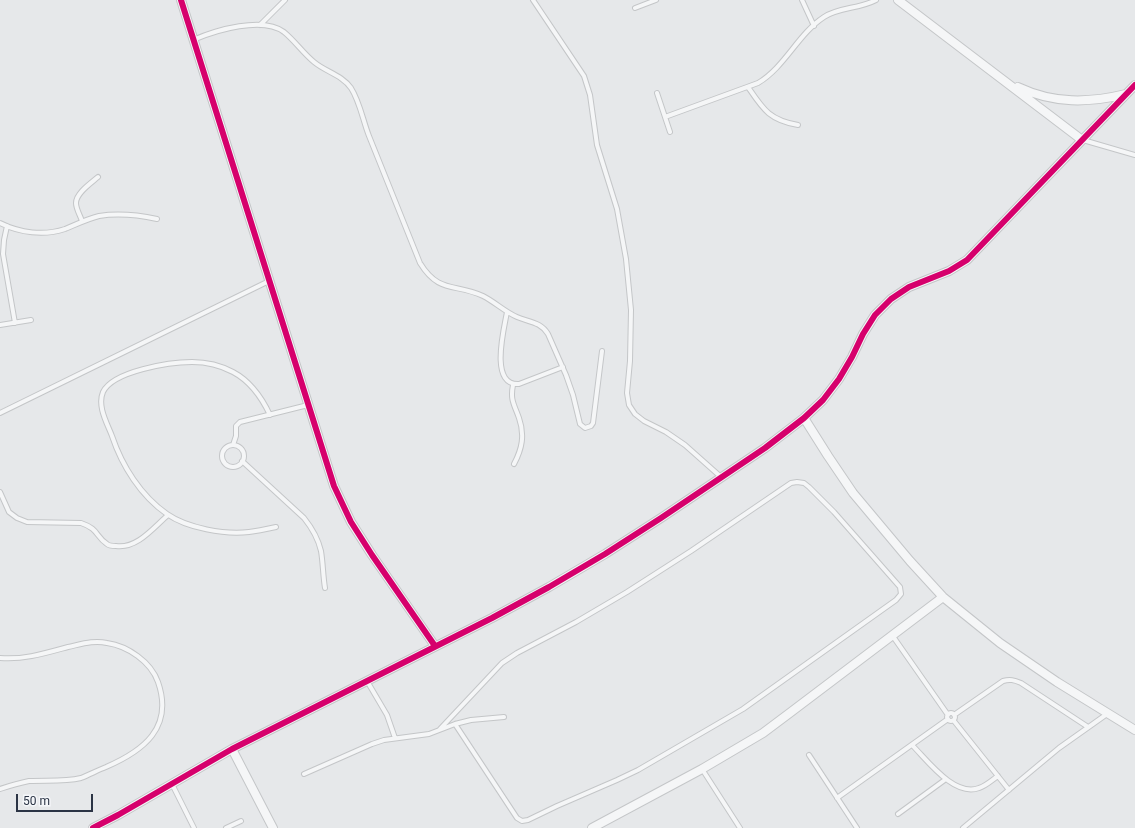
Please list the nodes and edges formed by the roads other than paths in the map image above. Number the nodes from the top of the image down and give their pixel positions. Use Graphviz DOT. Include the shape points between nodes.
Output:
graph roads {
  1 [pos="181,0"];
  2 [pos="286,0"];
  3 [pos="533,0"];
  4 [pos="656,0"];
  5 [pos="802,0"];
  6 [pos="876,0"];
  7 [pos="898,0"];
  8 [pos="635,8"];
  9 [pos="260,25"];
  10 [pos="814,26"];
  11 [pos="193,40"];
  12 [pos="1004,79"];
  13 [pos="1135,85"];
  14 [pos="748,87"];
  15 [pos="657,93"];
  16 [pos="1127,94"];
  17 [pos="665,117"];
  18 [pos="798,125"];
  19 [pos="670,132"];
  20 [pos="1082,140"];
  21 [pos="1135,155"];
  22 [pos="98,177"];
  23 [pos="157,219"];
  24 [pos="82,221"];
  25 [pos="0,223"];
  26 [pos="7,226"];
  27 [pos="269,281"];
  28 [pos="507,312"];
  29 [pos="31,320"];
  30 [pos="15,323"];
  31 [pos="0,325"];
  32 [pos="602,351"];
  33 [pos="563,367"];
  34 [pos="513,385"];
  35 [pos="309,405"];
  36 [pos="0,413"];
  37 [pos="270,415"];
  38 [pos="804,418"];
  39 [pos="233,445"];
  40 [pos="242,461"];
  41 [pos="514,464"];
  42 [pos="721,477"];
  43 [pos="0,492"];
  44 [pos="168,515"];
  45 [pos="276,527"];
  46 [pos="325,588"];
  47 [pos="943,596"];
  48 [pos="892,635"];
  49 [pos="435,646"];
  50 [pos="0,658"];
  51 [pos="367,680"];
  52 [pos="954,714"];
  53 [pos="1107,714"];
  54 [pos="504,717"];
  55 [pos="948,717"];
  56 [pos="954,721"];
  57 [pos="456,724"];
  58 [pos="1088,727"];
  59 [pos="440,729"];
  60 [pos="1135,730"];
  61 [pos="395,738"];
  62 [pos="912,745"];
  63 [pos="232,749"];
  64 [pos="809,756"];
  65 [pos="702,769"];
  66 [pos="304,774"];
  67 [pos="998,776"];
  68 [pos="946,779"];
  69 [pos="172,784"];
  70 [pos="0,790"];
  71 [pos="1009,790"];
  72 [pos="837,798"];
  73 [pos="898,814"];
  74 [pos="241,821"];
  75 [pos="93,828"];
  76 [pos="194,828"];
  77 [pos="226,828"];
  78 [pos="272,828"];
  79 [pos="592,828"];
  80 [pos="740,828"];
  81 [pos="857,828"];
  82 [pos="963,828"];
  1 -- 11 [label="street"];
  2 -- 9 [label="lane"];
  3 -- 42 [label="lane" via="584,76 590,95 598,145 617,208 631,310 627,394 629,404 640,418 686,445"];
  4 -- 8 [label="lane"];
  5 -- 10 [label="lane"];
  6 -- 10 [label="lane" via="824,17"];
  7 -- 12 [label="street"];
  9 -- 11 [label="lane" via="228,28"];
  9 -- 28 [label="lane" via="285,33 314,62 346,81 352,89 420,263 427,274 437,282 482,296"];
  10 -- 14 [label="lane" via="768,78"];
  11 -- 27 [label="street"];
  12 -- 16 [label="street" via="1026,91 1051,98 1076,101 1102,100"];
  12 -- 20 [label="street"];
  13 -- 16 [label="street"];
  14 -- 17 [label="lane"];
  14 -- 18 [label="lane" via="770,115 783,122"];
  15 -- 17 [label="lane"];
  16 -- 20 [label="street"];
  17 -- 19 [label="lane"];
  20 -- 21 [label="lane"];
  20 -- 38 [label="street" via="967,260 949,271 909,287 891,299 875,315 839,379 823,400"];
  22 -- 24 [label="lane" via="76,199"];
  23 -- 24 [label="lane" via="119,215 100,216"];
  24 -- 26 [label="lane" via="64,229 45,233 26,232"];
  25 -- 26 [label="lane"];
  26 -- 30 [label="lane" via="3,254"];
  27 -- 35 [label="street"];
  27 -- 36 [label="lane"];
  28 -- 33 [label="lane" via="544,328"];
  28 -- 34 [label="lane" via="501,346 501,365 505,379"];
  29 -- 30 [label="lane"];
  30 -- 31 [label="lane"];
  32 -- 33 [label="lane" via="593,423 588,428 580,424"];
  33 -- 34 [label="lane"];
  34 -- 41 [label="lane" via="511,399 522,429 520,453"];
  35 -- 37 [label="lane"];
  35 -- 49 [label="street" via="334,486 352,522 372,556"];
  37 -- 39 [label="lane" via="237,424"];
  37 -- 44 [label="lane" via="251,385 234,372 214,364 168,364 133,372 109,384 103,393 101,404 113,440 146,496"];
  38 -- 42 [label="street"];
  38 -- 47 [label="street" via="853,493"];
  39 -- 40 [label="lane" via="242,450"];
  39 -- 40 [label="lane" via="223,450 223,461 232,467"];
  40 -- 46 [label="lane" via="312,528 321,552"];
  42 -- 49 [label="street" via="605,554 492,618"];
  43 -- 44 [label="lane" via="9,512 17,518 27,522 85,524 96,531 108,545 122,547 136,542"];
  44 -- 45 [label="lane" via="193,526 220,532 248,532"];
  47 -- 48 [label="street"];
  47 -- 53 [label="street" via="1000,643"];
  48 -- 55 [label="lane"];
  48 -- 65 [label="street" via="786,716 733,752"];
  49 -- 51 [label="street"];
  50 -- 70 [label="lane" via="24,658 91,642 108,643 127,649 149,667 158,682 162,698 162,712 157,728 147,742 119,761 81,778 28,782"];
  51 -- 61 [label="lane" via="387,715"];
  51 -- 63 [label="street"];
  52 -- 55 [label="lane"];
  52 -- 56 [label="lane"];
  52 -- 58 [label="lane" via="1003,681 1015,680"];
  53 -- 58 [label="lane"];
  53 -- 60 [label="street"];
  54 -- 57 [label="lane"];
  55 -- 56 [label="lane" via="949,721"];
  55 -- 62 [label="lane"];
  56 -- 67 [label="lane"];
  57 -- 59 [label="lane"];
  57 -- 59 [label="lane" via="517,818 525,821 638,770 743,709 896,600 901,594 900,587 809,487 804,483 791,483 627,592 502,663"];
  58 -- 71 [label="lane"];
  59 -- 61 [label="lane" via="423,735"];
  61 -- 66 [label="lane" via="372,744"];
  62 -- 68 [label="lane"];
  62 -- 72 [label="lane"];
  63 -- 69 [label="street"];
  63 -- 78 [label="street"];
  64 -- 72 [label="lane"];
  65 -- 79 [label="street"];
  65 -- 80 [label="lane"];
  67 -- 68 [label="lane" via="979,788 970,790 953,785"];
  67 -- 71 [label="lane"];
  68 -- 73 [label="lane"];
  69 -- 75 [label="street"];
  69 -- 76 [label="lane"];
  71 -- 82 [label="lane"];
  72 -- 81 [label="lane"];
  74 -- 77 [label="lane"];
}
